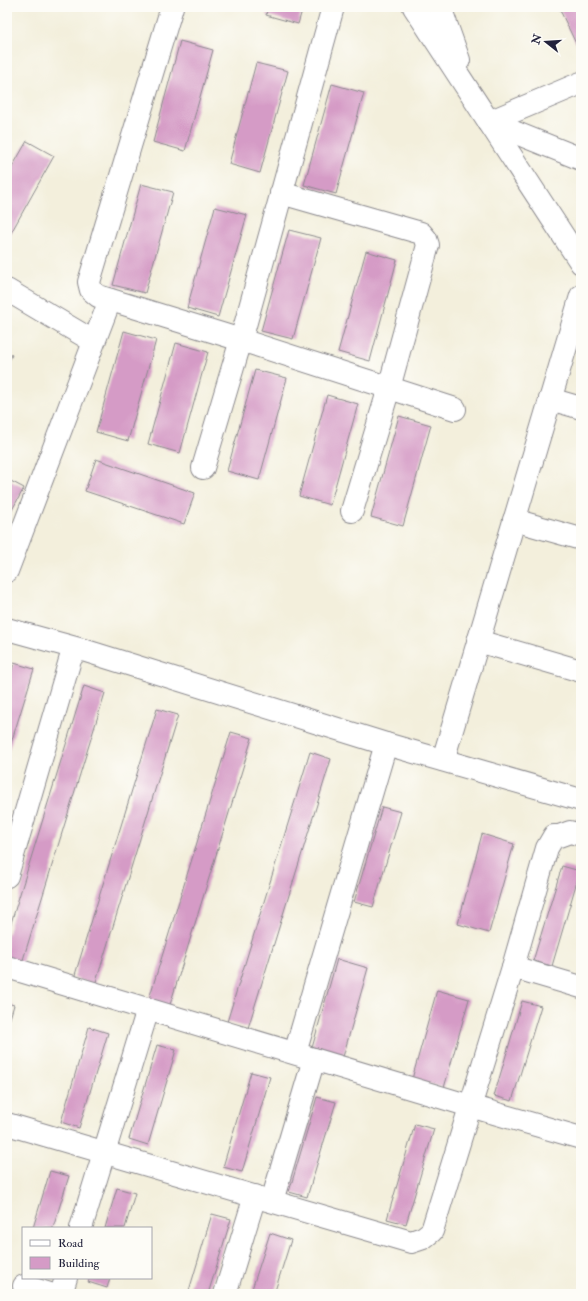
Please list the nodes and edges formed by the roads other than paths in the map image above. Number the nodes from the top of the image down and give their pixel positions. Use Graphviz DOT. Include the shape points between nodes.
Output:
graph roads {
  1 [pos="172,7"];
  2 [pos="333,7"];
  3 [pos="414,7"];
  4 [pos="440,7"];
  5 [pos="581,83"];
  6 [pos="472,96"];
  7 [pos="489,122"];
  8 [pos="581,159"];
  9 [pos="281,193"];
  10 [pos="581,263"];
  11 [pos="7,290"];
  12 [pos="581,296"];
  13 [pos="110,300"];
  14 [pos="241,340"];
  15 [pos="93,341"];
  16 [pos="389,388"];
  17 [pos="550,399"];
  18 [pos="581,408"];
  19 [pos="455,409"];
  20 [pos="203,468"];
  21 [pos="352,511"];
  22 [pos="514,520"];
  23 [pos="581,539"];
  24 [pos="7,571"];
  25 [pos="7,629"];
  26 [pos="478,641"];
  27 [pos="83,650"];
  28 [pos="581,671"];
  29 [pos="386,744"];
  30 [pos="443,760"];
  31 [pos="581,800"];
  32 [pos="581,835"];
  33 [pos="7,876"];
  34 [pos="7,967"];
  35 [pos="513,967"];
  36 [pos="581,987"];
  37 [pos="148,1009"];
  38 [pos="304,1056"];
  39 [pos="470,1106"];
  40 [pos="7,1124"];
  41 [pos="581,1138"];
  42 [pos="104,1152"];
  43 [pos="263,1198"];
  44 [pos="81,1227"];
  45 [pos="66,1279"];
  46 [pos="24,1286"];
  47 [pos="50,1294"];
  48 [pos="61,1294"];
  49 [pos="225,1294"];
  1 -- 13 [label="street" via="89,282 91,290 98,296"];
  2 -- 9 [label="street"];
  3 -- 6 [label="street"];
  4 -- 6 [label="street"];
  5 -- 7 [label="street"];
  6 -- 7 [label="street"];
  7 -- 8 [label="street"];
  7 -- 10 [label="street"];
  9 -- 14 [label="street"];
  9 -- 16 [label="street" via="421,233 426,239 428,245"];
  11 -- 15 [label="street"];
  12 -- 17 [label="street"];
  13 -- 14 [label="street"];
  13 -- 15 [label="street"];
  14 -- 16 [label="street"];
  14 -- 20 [label="street"];
  15 -- 24 [label="street"];
  16 -- 19 [label="street"];
  16 -- 21 [label="street"];
  17 -- 18 [label="street"];
  17 -- 22 [label="street"];
  22 -- 23 [label="street"];
  22 -- 26 [label="street"];
  25 -- 27 [label="street"];
  26 -- 28 [label="street"];
  26 -- 30 [label="street"];
  27 -- 29 [label="street"];
  27 -- 33 [label="street" via="74,652 70,660"];
  29 -- 30 [label="street"];
  29 -- 38 [label="street"];
  30 -- 31 [label="street"];
  32 -- 35 [label="street" via="570,832 554,836 546,848"];
  34 -- 37 [label="street"];
  35 -- 36 [label="street"];
  35 -- 39 [label="street"];
  37 -- 38 [label="street"];
  37 -- 42 [label="street"];
  38 -- 39 [label="street"];
  38 -- 43 [label="street"];
  39 -- 41 [label="street"];
  39 -- 43 [label="street" via="432,1231 422,1238 411,1242"];
  40 -- 42 [label="street"];
  42 -- 43 [label="street"];
  42 -- 44 [label="street"];
  43 -- 49 [label="street"];
  45 -- 48 [label="street"];
  46 -- 47 [label="street"];
}
